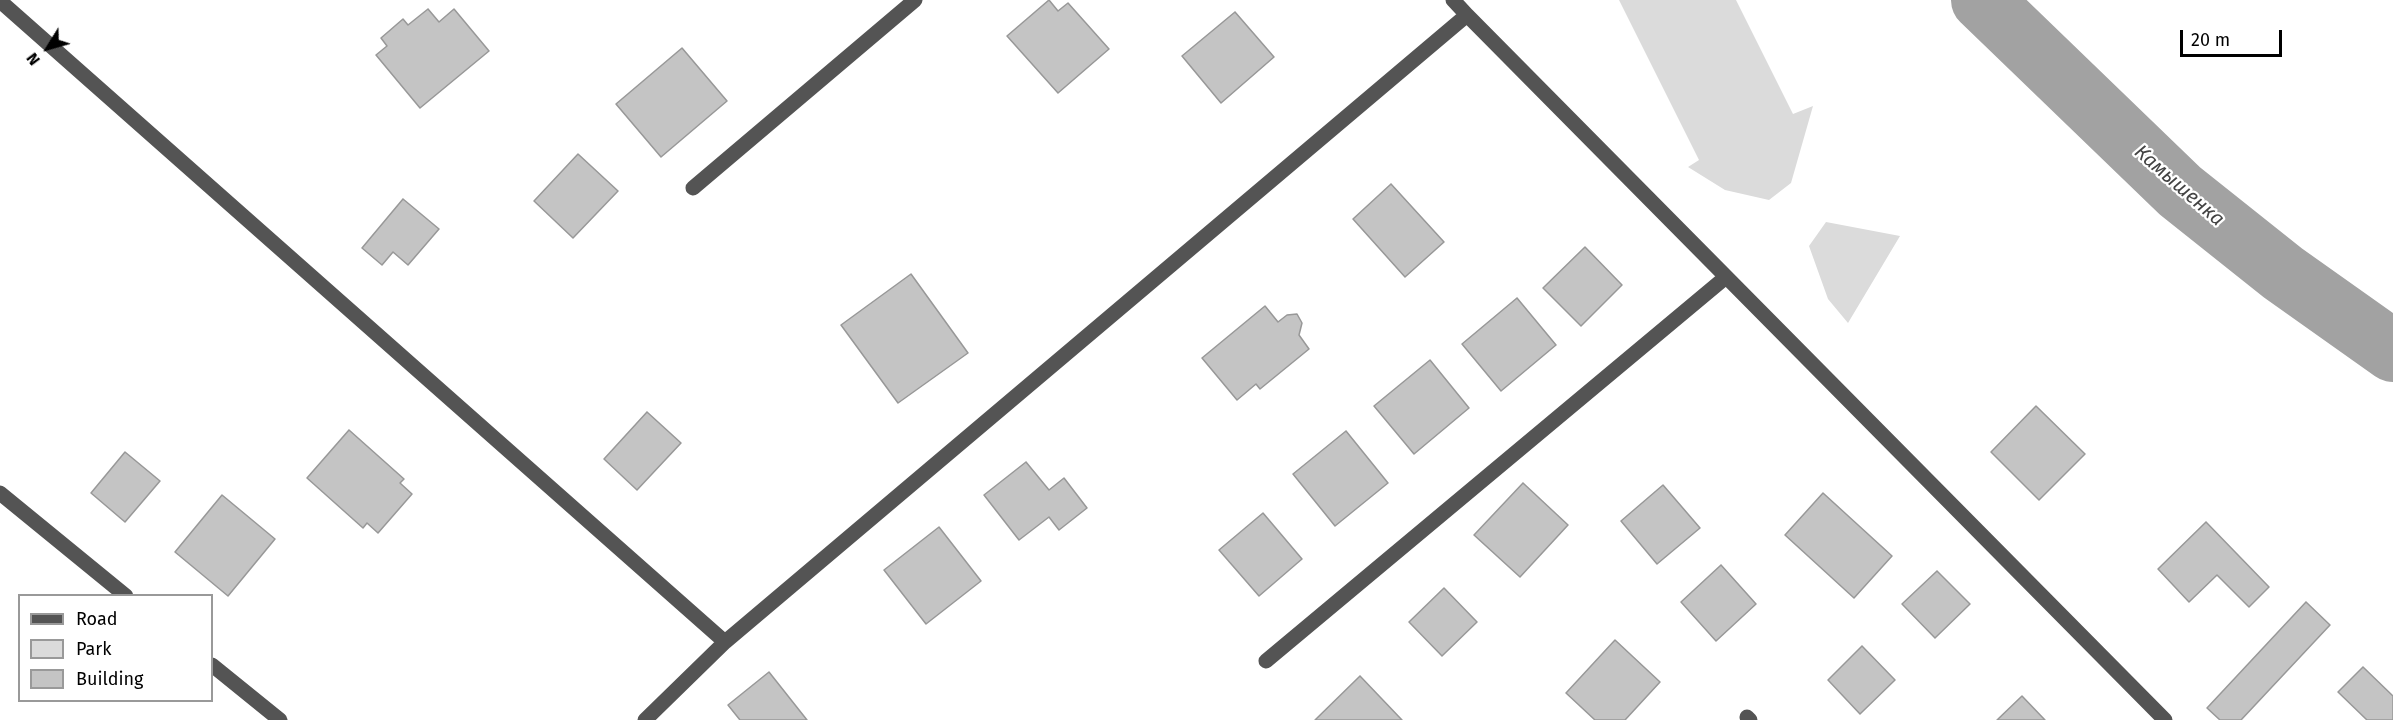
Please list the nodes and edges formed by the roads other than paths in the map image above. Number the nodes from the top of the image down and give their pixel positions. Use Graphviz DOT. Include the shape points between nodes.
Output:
graph roads {
  1 [pos="915,0"];
  2 [pos="1453,0"];
  3 [pos="0,2"];
  4 [pos="1467,15"];
  5 [pos="693,188"];
  6 [pos="1726,277"];
  7 [pos="0,493"];
  8 [pos="124,594"];
  9 [pos="725,642"];
  10 [pos="1266,661"];
  11 [pos="213,666"];
  12 [pos="280,720"];
  13 [pos="645,720"];
  14 [pos="2165,720"];
  1 -- 5 [label="lane"];
  2 -- 4 [label="lane"];
  3 -- 9 [label="lane"];
  4 -- 6 [label="lane"];
  4 -- 9 [label="lane"];
  6 -- 10 [label="lane"];
  6 -- 14 [label="lane"];
  7 -- 8 [label="lane"];
  9 -- 13 [label="lane"];
  11 -- 12 [label="lane"];
}
